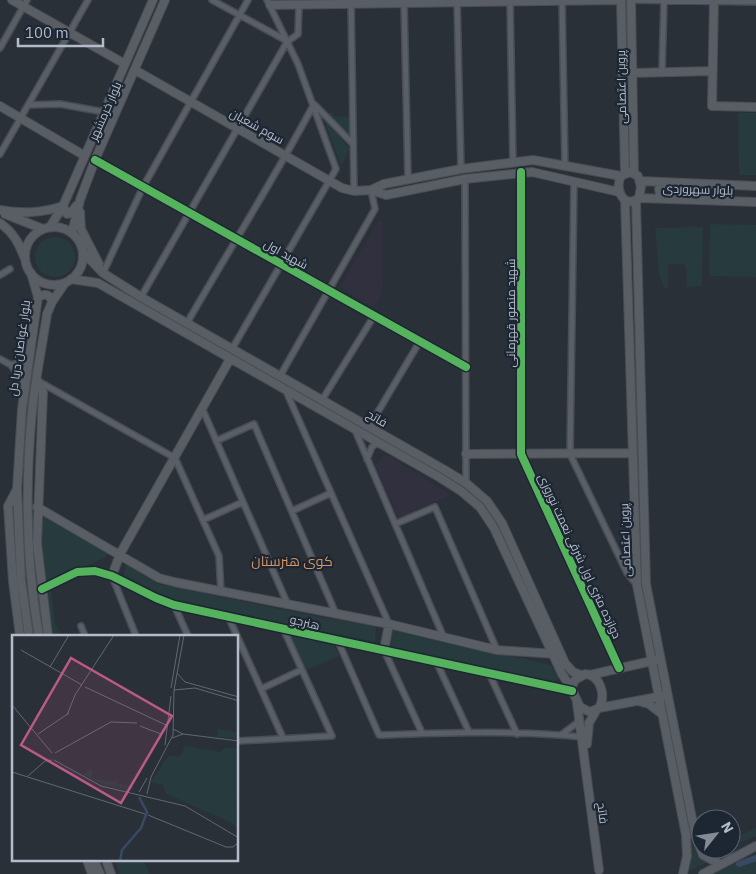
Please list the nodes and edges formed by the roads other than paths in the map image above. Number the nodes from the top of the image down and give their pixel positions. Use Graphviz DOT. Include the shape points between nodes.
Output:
graph roads {
  1 [pos="12,0"];
  2 [pos="88,0"];
  3 [pos="153,0"];
  4 [pos="165,0"];
  5 [pos="212,0"];
  6 [pos="248,0"];
  7 [pos="621,0"];
  8 [pos="630,0"];
  9 [pos="664,0"];
  10 [pos="457,1"];
  11 [pos="510,1"];
  12 [pos="562,1"];
  13 [pos="714,1"];
  14 [pos="268,2"];
  15 [pos="299,2"];
  16 [pos="351,2"];
  17 [pos="404,2"];
  18 [pos="756,2"];
  19 [pos="25,3"];
  20 [pos="239,15"];
  21 [pos="69,33"];
  22 [pos="287,42"];
  23 [pos="0,48"];
  24 [pos="125,64"];
  25 [pos="135,70"];
  26 [pos="713,71"];
  27 [pos="662,72"];
  28 [pos="632,73"];
  29 [pos="191,101"];
  30 [pos="314,104"];
  31 [pos="28,105"];
  32 [pos="0,106"];
  33 [pos="756,106"];
  34 [pos="104,112"];
  35 [pos="21,118"];
  36 [pos="237,128"];
  37 [pos="353,144"];
  38 [pos="0,154"];
  39 [pos="287,155"];
  40 [pos="85,156"];
  41 [pos="95,160"];
  42 [pos="513,162"];
  43 [pos="565,167"];
  44 [pos="461,169"];
  45 [pos="521,172"];
  46 [pos="604,173"];
  47 [pos="634,173"];
  48 [pos="623,175"];
  49 [pos="408,179"];
  50 [pos="465,179"];
  51 [pos="330,181"];
  52 [pos="640,181"];
  53 [pos="574,182"];
  54 [pos="667,182"];
  55 [pos="756,186"];
  56 [pos="143,187"];
  57 [pos="603,189"];
  58 [pos="371,190"];
  59 [pos="354,191"];
  60 [pos="619,192"];
  61 [pos="665,199"];
  62 [pos="80,200"];
  63 [pos="624,200"];
  64 [pos="637,200"];
  65 [pos="756,202"];
  66 [pos="63,206"];
  67 [pos="0,211"];
  68 [pos="189,212"];
  69 [pos="0,223"];
  70 [pos="47,228"];
  71 [pos="72,233"];
  72 [pos="236,239"];
  73 [pos="83,252"];
  74 [pos="26,261"];
  75 [pos="281,265"];
  76 [pos="10,269"];
  77 [pos="31,273"];
  78 [pos="103,273"];
  79 [pos="0,275"];
  80 [pos="68,281"];
  81 [pos="328,290"];
  82 [pos="38,297"];
  83 [pos="141,297"];
  84 [pos="52,302"];
  85 [pos="374,316"];
  86 [pos="187,323"];
  87 [pos="420,341"];
  88 [pos="232,349"];
  89 [pos="29,358"];
  90 [pos="230,358"];
  91 [pos="0,359"];
  92 [pos="11,365"];
  93 [pos="466,367"];
  94 [pos="280,376"];
  95 [pos="37,380"];
  96 [pos="25,386"];
  97 [pos="286,390"];
  98 [pos="322,400"];
  99 [pos="202,408"];
  100 [pos="369,427"];
  101 [pos="355,430"];
  102 [pos="216,441"];
  103 [pos="378,443"];
  104 [pos="633,453"];
  105 [pos="466,454"];
  106 [pos="521,454"];
  107 [pos="570,454"];
  108 [pos="175,458"];
  109 [pos="367,459"];
  110 [pos="466,483"];
  111 [pos="17,489"];
  112 [pos="331,493"];
  113 [pos="487,501"];
  114 [pos="243,502"];
  115 [pos="37,506"];
  116 [pos="480,507"];
  117 [pos="292,511"];
  118 [pos="203,520"];
  119 [pos="395,524"];
  120 [pos="120,554"];
  121 [pos="112,576"];
  122 [pos="637,585"];
  123 [pos="42,589"];
  124 [pos="221,593"];
  125 [pos="174,604"];
  126 [pos="288,605"];
  127 [pos="336,614"];
  128 [pos="228,616"];
  129 [pos="389,624"];
  130 [pos="81,626"];
  131 [pos="283,628"];
  132 [pos="20,635"];
  133 [pos="28,635"];
  134 [pos="39,635"];
  135 [pos="48,635"];
  136 [pos="86,635"];
  137 [pos="136,635"];
  138 [pos="188,635"];
  139 [pos="236,635"];
  140 [pos="444,638"];
  141 [pos="239,641"];
  142 [pos="338,641"];
  143 [pos="384,650"];
  144 [pos="497,650"];
  145 [pos="556,654"];
  146 [pos="661,659"];
  147 [pos="436,661"];
  148 [pos="652,661"];
  149 [pos="619,668"];
  150 [pos="301,670"];
  151 [pos="489,673"];
  152 [pos="590,674"];
  153 [pos="581,675"];
  154 [pos="261,689"];
  155 [pos="572,690"];
  156 [pos="668,695"];
  157 [pos="659,697"];
  158 [pos="636,701"];
  159 [pos="577,703"];
  160 [pos="598,708"];
  161 [pos="662,714"];
  162 [pos="579,717"];
  163 [pos="468,732"];
  164 [pos="422,734"];
  165 [pos="517,734"];
  166 [pos="561,735"];
  167 [pos="582,737"];
  168 [pos="283,738"];
  169 [pos="239,741"];
  170 [pos="585,759"];
  171 [pos="756,846"];
  172 [pos="88,862"];
  173 [pos="95,862"];
  174 [pos="107,862"];
  175 [pos="720,864"];
  176 [pos="600,873"];
  177 [pos="92,874"];
  178 [pos="100,874"];
  179 [pos="111,874"];
  180 [pos="683,874"];
  181 [pos="702,874"];
  1 -- 19 [label="main road"];
  2 -- 21 [label="street"];
  3 -- 24 [label="main road, بلوار خرمشهر"];
  4 -- 25 [label="main road, بلوار خرمشهر"];
  5 -- 20 [label="street"];
  6 -- 20 [label="street"];
  7 -- 12 [label="main road"];
  7 -- 48 [label="main road, پروین اعتصامی"];
  8 -- 9 [label="street"];
  8 -- 28 [label="main road, پروین اعتصامی"];
  9 -- 13 [label="street"];
  9 -- 27 [label="street"];
  10 -- 11 [label="main road"];
  10 -- 17 [label="main road"];
  10 -- 44 [label="street"];
  11 -- 12 [label="main road"];
  11 -- 42 [label="street"];
  12 -- 43 [label="street"];
  13 -- 18 [label="street"];
  13 -- 26 [label="main road"];
  14 -- 15 [label="main road"];
  14 -- 22 [label="street"];
  15 -- 16 [label="main road"];
  15 -- 22 [label="street" via="298,34"];
  16 -- 17 [label="main road"];
  16 -- 37 [label="street"];
  17 -- 49 [label="street"];
  19 -- 21 [label="main road"];
  19 -- 23 [label="street"];
  20 -- 22 [label="street"];
  20 -- 29 [label="street"];
  21 -- 24 [label="main road"];
  21 -- 31 [label="street"];
  22 -- 30 [label="street"];
  22 -- 36 [label="street"];
  24 -- 34 [label="main road, بلوار خرمشهر"];
  25 -- 29 [label="main road, سوم شعبان"];
  25 -- 41 [label="main road, بلوار خرمشهر"];
  26 -- 27 [label="main road"];
  26 -- 33 [label="main road" via="712,106"];
  27 -- 28 [label="main road"];
  28 -- 47 [label="main road, پروین اعتصامی"];
  29 -- 36 [label="main road, سوم شعبان"];
  29 -- 56 [label="street"];
  30 -- 37 [label="street"];
  30 -- 39 [label="street"];
  30 -- 51 [label="street" via="336,169"];
  31 -- 34 [label="street" via="60,104"];
  31 -- 35 [label="street"];
  32 -- 35 [label="main road"];
  34 -- 40 [label="main road, بلوار خرمشهر"];
  35 -- 38 [label="street"];
  35 -- 40 [label="main road"];
  36 -- 39 [label="main road, سوم شعبان"];
  36 -- 68 [label="street"];
  37 -- 59 [label="street"];
  39 -- 51 [label="main road, سوم شعبان"];
  39 -- 72 [label="street"];
  40 -- 66 [label="main road, بلوار خرمشهر"];
  41 -- 56 [label="street, شهید اول"];
  41 -- 62 [label="main road, بلوار خرمشهر"];
  42 -- 43 [label="main road, سوم شعبان" via="532,160"];
  42 -- 44 [label="main road, سوم شعبان"];
  43 -- 46 [label="main road, سوم شعبان"];
  44 -- 49 [label="main road, سوم شعبان"];
  45 -- 50 [label="main road, سوم شعبان"];
  45 -- 53 [label="main road, سوم شعبان"];
  45 -- 106 [label="street, شهید منصور قهرمانی"];
  46 -- 48 [label="main road, سوم شعبان"];
  46 -- 57 [label="main road" via="609,184"];
  47 -- 48 [label="main road"];
  47 -- 52 [label="main road"];
  48 -- 60 [label="main road" via="618,181"];
  49 -- 58 [label="main road, سوم شعبان"];
  50 -- 58 [label="main road, سوم شعبان" via="386,194"];
  50 -- 93 [label="street"];
  51 -- 59 [label="main road, سوم شعبان"];
  51 -- 75 [label="street"];
  52 -- 54 [label="main road, بلوار سهروردی"];
  52 -- 64 [label="main road" via="641,191"];
  53 -- 57 [label="main road, سوم شعبان"];
  53 -- 107 [label="street"];
  54 -- 55 [label="main road, بلوار سهروردی"];
  54 -- 61 [label="main road" via="659,189"];
  56 -- 68 [label="street, شهید اول"];
  56 -- 78 [label="street"];
  57 -- 60 [label="main road, سوم شعبان"];
  58 -- 59 [label="main road, سوم شعبان"];
  58 -- 81 [label="street" via="375,209"];
  60 -- 63 [label="main road"];
  61 -- 64 [label="main road, بلوار سهروردی"];
  61 -- 65 [label="main road, بلوار سهروردی"];
  62 -- 66 [label="main road" via="71,213 68,214"];
  62 -- 71 [label="main road, بلوار خرمشهر"];
  62 -- 78 [label="main road" via="81,228"];
  63 -- 64 [label="main road"];
  63 -- 104 [label="main road, پروین اعتصامی"];
  64 -- 146 [label="main road, پروین اعتصامی" via="646,584"];
  66 -- 67 [label="main road" via="37,213"];
  66 -- 70 [label="main road, بلوار خرمشهر"];
  67 -- 70 [label="main road"];
  68 -- 72 [label="street, شهید اول"];
  68 -- 83 [label="street"];
  69 -- 74 [label="main road" via="12,233"];
  70 -- 71 [label="main road" via="58,227"];
  70 -- 74 [label="main road" via="36,232 27,244"];
  71 -- 73 [label="main road"];
  72 -- 75 [label="street, شهید اول"];
  72 -- 86 [label="street"];
  73 -- 78 [label="main road, فاتح"];
  73 -- 80 [label="main road" via="81,267"];
  74 -- 77 [label="main road"];
  75 -- 81 [label="street, شهید اول"];
  75 -- 88 [label="street"];
  76 -- 79 [label="street"];
  77 -- 80 [label="main road" via="50,284"];
  77 -- 82 [label="main road, بلوار غواصان دریا دل"];
  78 -- 83 [label="main road, فاتح"];
  80 -- 84 [label="main road, بلوار غواصان دریا دل"];
  80 -- 90 [label="main road, فاتح" via="98,283"];
  81 -- 85 [label="street, شهید اول"];
  81 -- 94 [label="street"];
  82 -- 84 [label="main road" via="47,294"];
  82 -- 89 [label="main road, بلوار غواصان دریا دل"];
  83 -- 86 [label="main road, فاتح"];
  84 -- 95 [label="main road, بلوار غواصان دریا دل" via="47,314"];
  85 -- 87 [label="street, شهید اول"];
  85 -- 98 [label="street"];
  86 -- 88 [label="main road, فاتح"];
  87 -- 93 [label="street, شهید اول"];
  87 -- 100 [label="street"];
  88 -- 94 [label="main road, فاتح"];
  89 -- 92 [label="street"];
  89 -- 96 [label="main road, بلوار غواصان دریا دل"];
  90 -- 97 [label="main road, فاتح"];
  90 -- 99 [label="main road"];
  91 -- 92 [label="street"];
  92 -- 96 [label="street"];
  93 -- 105 [label="street"];
  94 -- 98 [label="main road, فاتح"];
  95 -- 108 [label="street"];
  95 -- 115 [label="main road" via="42,392"];
  95 -- 134 [label="main road, بلوار غواصان دریا دل" via="28,489 32,579"];
  96 -- 111 [label="main road, بلوار غواصان دریا دل"];
  97 -- 101 [label="main road, فاتح"];
  97 -- 112 [label="street"];
  98 -- 100 [label="main road, فاتح"];
  99 -- 102 [label="street"];
  99 -- 108 [label="main road"];
  100 -- 110 [label="main road, فاتح"];
  101 -- 103 [label="main road, فاتح"];
  101 -- 109 [label="street"];
  102 -- 114 [label="street"];
  102 -- 117 [label="street" via="254,424"];
  103 -- 109 [label="street" via="372,447"];
  103 -- 116 [label="main road, فاتح" via="453,486"];
  104 -- 107 [label="main road"];
  104 -- 122 [label="main road, پروین اعتصامی"];
  105 -- 106 [label="main road"];
  105 -- 110 [label="street"];
  106 -- 107 [label="main road"];
  106 -- 149 [label="street, دوازده متری اول شرقی نعمت نوروزی"];
  107 -- 122 [label="street" via="627,573"];
  108 -- 118 [label="street"];
  108 -- 120 [label="main road"];
  109 -- 119 [label="street"];
  110 -- 113 [label="main road, فاتح"];
  111 -- 132 [label="main road" via="8,506"];
  111 -- 133 [label="main road, بلوار غواصان دریا دل" via="21,580"];
  112 -- 117 [label="street"];
  112 -- 129 [label="street"];
  113 -- 116 [label="main road"];
  113 -- 145 [label="main road, فاتح" via="502,524"];
  114 -- 118 [label="street"];
  114 -- 126 [label="street"];
  115 -- 120 [label="main road, هنرجو"];
  115 -- 123 [label="main road"];
  116 -- 145 [label="main road, فاتح" via="494,528"];
  117 -- 127 [label="street"];
  118 -- 124 [label="street" via="219,556"];
  119 -- 140 [label="street"];
  119 -- 144 [label="street" via="436,507"];
  120 -- 121 [label="main road"];
  120 -- 124 [label="main road, هنرجو" via="159,578"];
  121 -- 123 [label="main road, هنرجو" via="95,571 77,572"];
  121 -- 125 [label="main road, هنرجو"];
  121 -- 137 [label="street"];
  122 -- 148 [label="main road, پروین اعتصامی"];
  123 -- 135 [label="main road"];
  124 -- 126 [label="main road, هنرجو"];
  125 -- 128 [label="main road, هنرجو"];
  125 -- 138 [label="street"];
  126 -- 127 [label="main road, هنرجو"];
  127 -- 129 [label="main road, هنرجو"];
  128 -- 131 [label="main road, هنرجو"];
  128 -- 139 [label="street"];
  129 -- 140 [label="main road, هنرجو"];
  129 -- 143 [label="main road"];
  130 -- 136 [label="street"];
  131 -- 142 [label="main road, هنرجو"];
  131 -- 150 [label="street"];
  140 -- 144 [label="main road, هنرجو"];
  141 -- 154 [label="street"];
  142 -- 143 [label="main road, هنرجو"];
  142 -- 164 [label="street" via="378,735"];
  143 -- 147 [label="main road, هنرجو"];
  143 -- 164 [label="street"];
  144 -- 145 [label="main road, هنرجو"];
  145 -- 153 [label="main road, فاتح" via="572,672"];
  145 -- 155 [label="main road, فاتح" via="562,674"];
  146 -- 148 [label="main road"];
  146 -- 156 [label="main road, پروین اعتصامی"];
  147 -- 151 [label="main road, هنرجو"];
  147 -- 163 [label="street"];
  148 -- 149 [label="main road"];
  148 -- 157 [label="main road, پروین اعتصامی"];
  149 -- 152 [label="main road"];
  150 -- 154 [label="street"];
  150 -- 168 [label="street" via="332,736"];
  151 -- 155 [label="main road, هنرجو"];
  151 -- 165 [label="street"];
  152 -- 153 [label="main road"];
  152 -- 160 [label="main road" via="601,688 603,697"];
  153 -- 155 [label="main road" via="574,680"];
  154 -- 168 [label="street"];
  155 -- 159 [label="main road"];
  156 -- 157 [label="main road"];
  156 -- 175 [label="main road, پروین اعتصامی" via="698,846 703,855"];
  157 -- 158 [label="main road"];
  157 -- 161 [label="main road, پروین اعتصامی"];
  158 -- 160 [label="main road"];
  158 -- 161 [label="main road" via="649,704"];
  159 -- 160 [label="main road" via="590,712"];
  159 -- 162 [label="main road"];
  160 -- 170 [label="main road" via="589,723"];
  161 -- 180 [label="main road, پروین اعتصامی" via="686,835 687,856"];
  162 -- 166 [label="street"];
  162 -- 167 [label="main road"];
  163 -- 164 [label="street"];
  163 -- 165 [label="street"];
  165 -- 166 [label="street"];
  166 -- 167 [label="street"];
  167 -- 170 [label="main road"];
  168 -- 169 [label="street"];
  170 -- 176 [label="main road, فاتح"];
  171 -- 175 [label="main road"];
  172 -- 177 [label="main road"];
  173 -- 178 [label="main road"];
  174 -- 179 [label="main road"];
  175 -- 181 [label="main road"];
}
